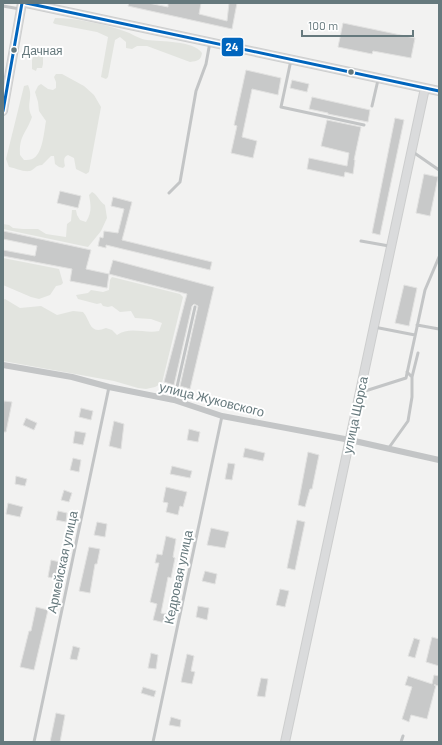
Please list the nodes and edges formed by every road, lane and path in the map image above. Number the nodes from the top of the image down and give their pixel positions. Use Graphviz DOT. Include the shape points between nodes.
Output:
graph roads {
  1 [pos="23,5"];
  2 [pos="3,6"];
  3 [pos="210,42"];
  4 [pos="291,60"];
  5 [pos="378,78"];
  6 [pos="425,88"];
  7 [pos="439,91"];
  8 [pos="372,106"];
  9 [pos="3,111"];
  10 [pos="364,125"];
  11 [pos="412,151"];
  12 [pos="439,170"];
  13 [pos="169,193"];
  14 [pos="361,240"];
  15 [pos="391,246"];
  16 [pos="439,257"];
  17 [pos="195,307"];
  18 [pos="417,325"];
  19 [pos="374,326"];
  20 [pos="439,329"];
  21 [pos="415,335"];
  22 [pos="418,353"];
  23 [pos="3,365"];
  24 [pos="407,372"];
  25 [pos="412,377"];
  26 [pos="110,387"];
  27 [pos="360,393"];
  28 [pos="174,400"];
  29 [pos="222,416"];
  30 [pos="350,440"];
  31 [pos="388,449"];
  32 [pos="439,460"];
  33 [pos="403,736"];
  34 [pos="34,742"];
  35 [pos="153,742"];
  36 [pos="285,742"];
  37 [pos="401,742"];
  1 -- 2 [label="lane"];
  1 -- 3 [label="street"];
  1 -- 9 [label="street"];
  3 -- 4 [label="street"];
  3 -- 13 [label="lane" via="206,64 196,91 180,182"];
  4 -- 5 [label="street"];
  4 -- 10 [label="lane" via="281,107"];
  5 -- 6 [label="street"];
  5 -- 8 [label="lane"];
  6 -- 7 [label="street"];
  6 -- 11 [label="street, улица Щорса"];
  11 -- 12 [label="lane"];
  11 -- 15 [label="street, улица Щорса"];
  14 -- 15 [label="lane"];
  15 -- 19 [label="street, улица Щорса"];
  16 -- 18 [label="lane" via="425,290"];
  17 -- 28 [label="lane"];
  18 -- 20 [label="lane"];
  18 -- 21 [label="lane"];
  19 -- 21 [label="lane"];
  19 -- 27 [label="street, улица Щорса"];
  21 -- 24 [label="lane"];
  22 -- 25 [label="lane"];
  23 -- 26 [label="street, улица Жуковского" via="72,377"];
  24 -- 25 [label="lane"];
  24 -- 27 [label="lane" via="406,378"];
  25 -- 31 [label="lane" via="408,421"];
  26 -- 28 [label="street, улица Жуковского"];
  26 -- 34 [label="lane, Армейская улица"];
  27 -- 30 [label="street, улица Щорса"];
  28 -- 29 [label="street, улица Жуковского"];
  29 -- 30 [label="street, улица Жуковского"];
  29 -- 35 [label="lane, Кедровая улица"];
  30 -- 31 [label="street, улица Жуковского"];
  30 -- 36 [label="street, улица Щорса"];
  31 -- 32 [label="street, улица Жуковского"];
  33 -- 37 [label="lane"];
}
